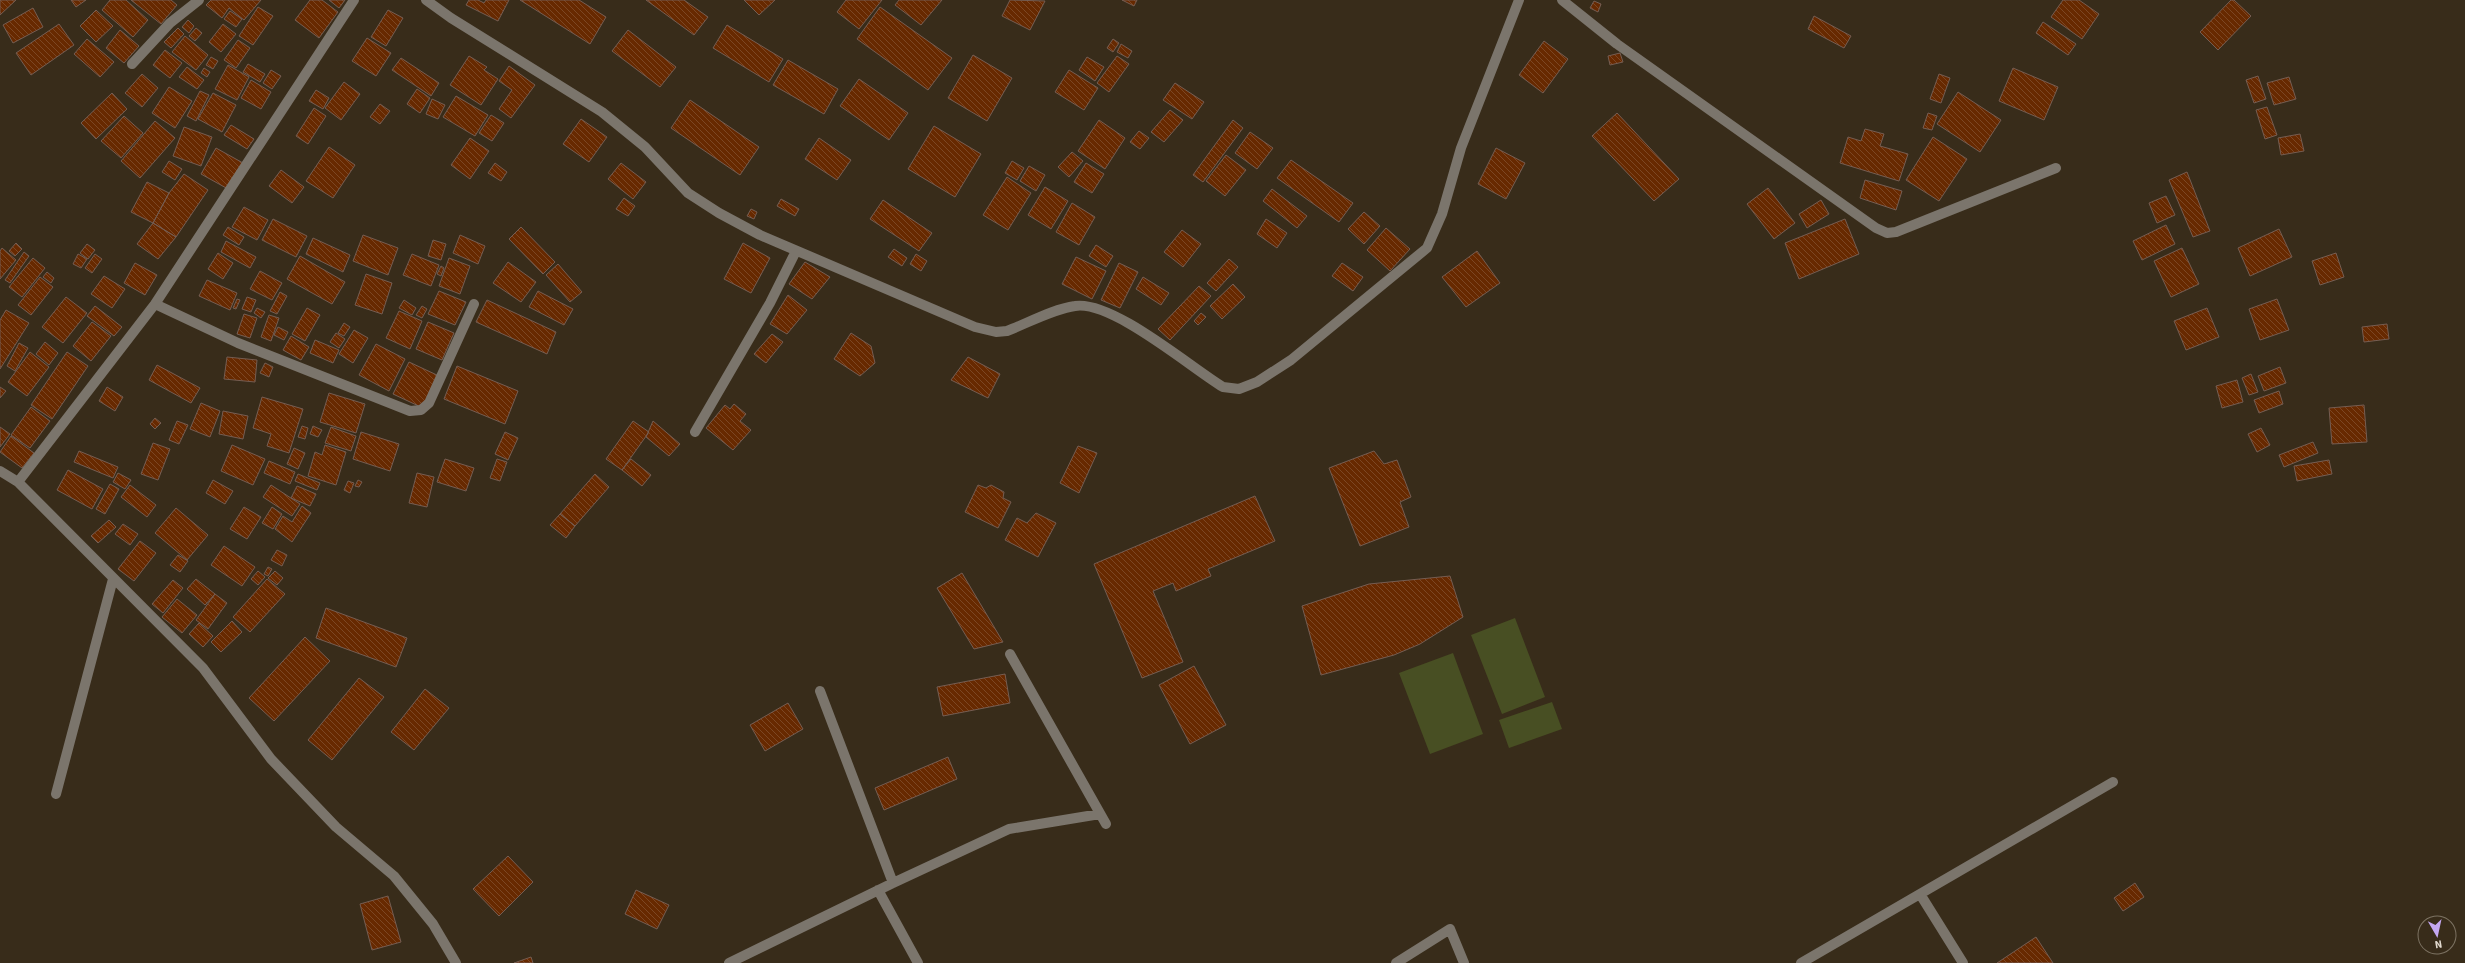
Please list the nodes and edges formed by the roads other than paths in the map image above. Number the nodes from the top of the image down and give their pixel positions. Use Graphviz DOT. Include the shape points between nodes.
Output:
graph roads {
  1 [pos="199,0"];
  2 [pos="354,0"];
  3 [pos="426,0"];
  4 [pos="1519,0"];
  5 [pos="1562,0"];
  6 [pos="132,64"];
  7 [pos="2056,168"];
  8 [pos="796,251"];
  9 [pos="155,304"];
  10 [pos="474,304"];
  11 [pos="695,432"];
  12 [pos="0,471"];
  13 [pos="18,482"];
  14 [pos="113,579"];
  15 [pos="1010,654"];
  16 [pos="820,691"];
  17 [pos="2112,782"];
  18 [pos="56,794"];
  19 [pos="1100,814"];
  20 [pos="1106,824"];
  21 [pos="892,883"];
  22 [pos="878,890"];
  23 [pos="1920,894"];
  24 [pos="456,963"];
  25 [pos="729,963"];
  26 [pos="918,963"];
  27 [pos="1396,963"];
  28 [pos="1464,963"];
  29 [pos="1801,963"];
  30 [pos="1962,963"];
  1 -- 6 [label="street" via="170,23"];
  2 -- 9 [label="street"];
  3 -- 8 [label="street" via="602,112 645,147 688,193 739,224"];
  4 -- 8 [label="street" via="1461,148 1442,214 1427,248 1291,360 1257,382 1239,389 1223,387 1128,323 1098,308 1076,306 1007,331 996,332 975,327"];
  5 -- 7 [label="street" via="1617,44 1876,228 1887,233 1896,232"];
  8 -- 11 [label="street" via="770,303"];
  9 -- 10 [label="street" via="245,346 410,411 421,410 429,403"];
  9 -- 13 [label="street"];
  12 -- 13 [label="street"];
  13 -- 14 [label="street"];
  14 -- 18 [label="street"];
  14 -- 24 [label="street" via="203,668 271,759 336,826 394,876 433,924"];
  15 -- 19 [label="street"];
  16 -- 21 [label="street"];
  17 -- 23 [label="street"];
  19 -- 20 [label="street"];
  19 -- 21 [label="street" via="1009,829"];
  21 -- 22 [label="street"];
  22 -- 25 [label="street"];
  22 -- 26 [label="street"];
  23 -- 29 [label="street"];
  23 -- 30 [label="street"];
  27 -- 28 [label="street" via="1450,929"];
}
